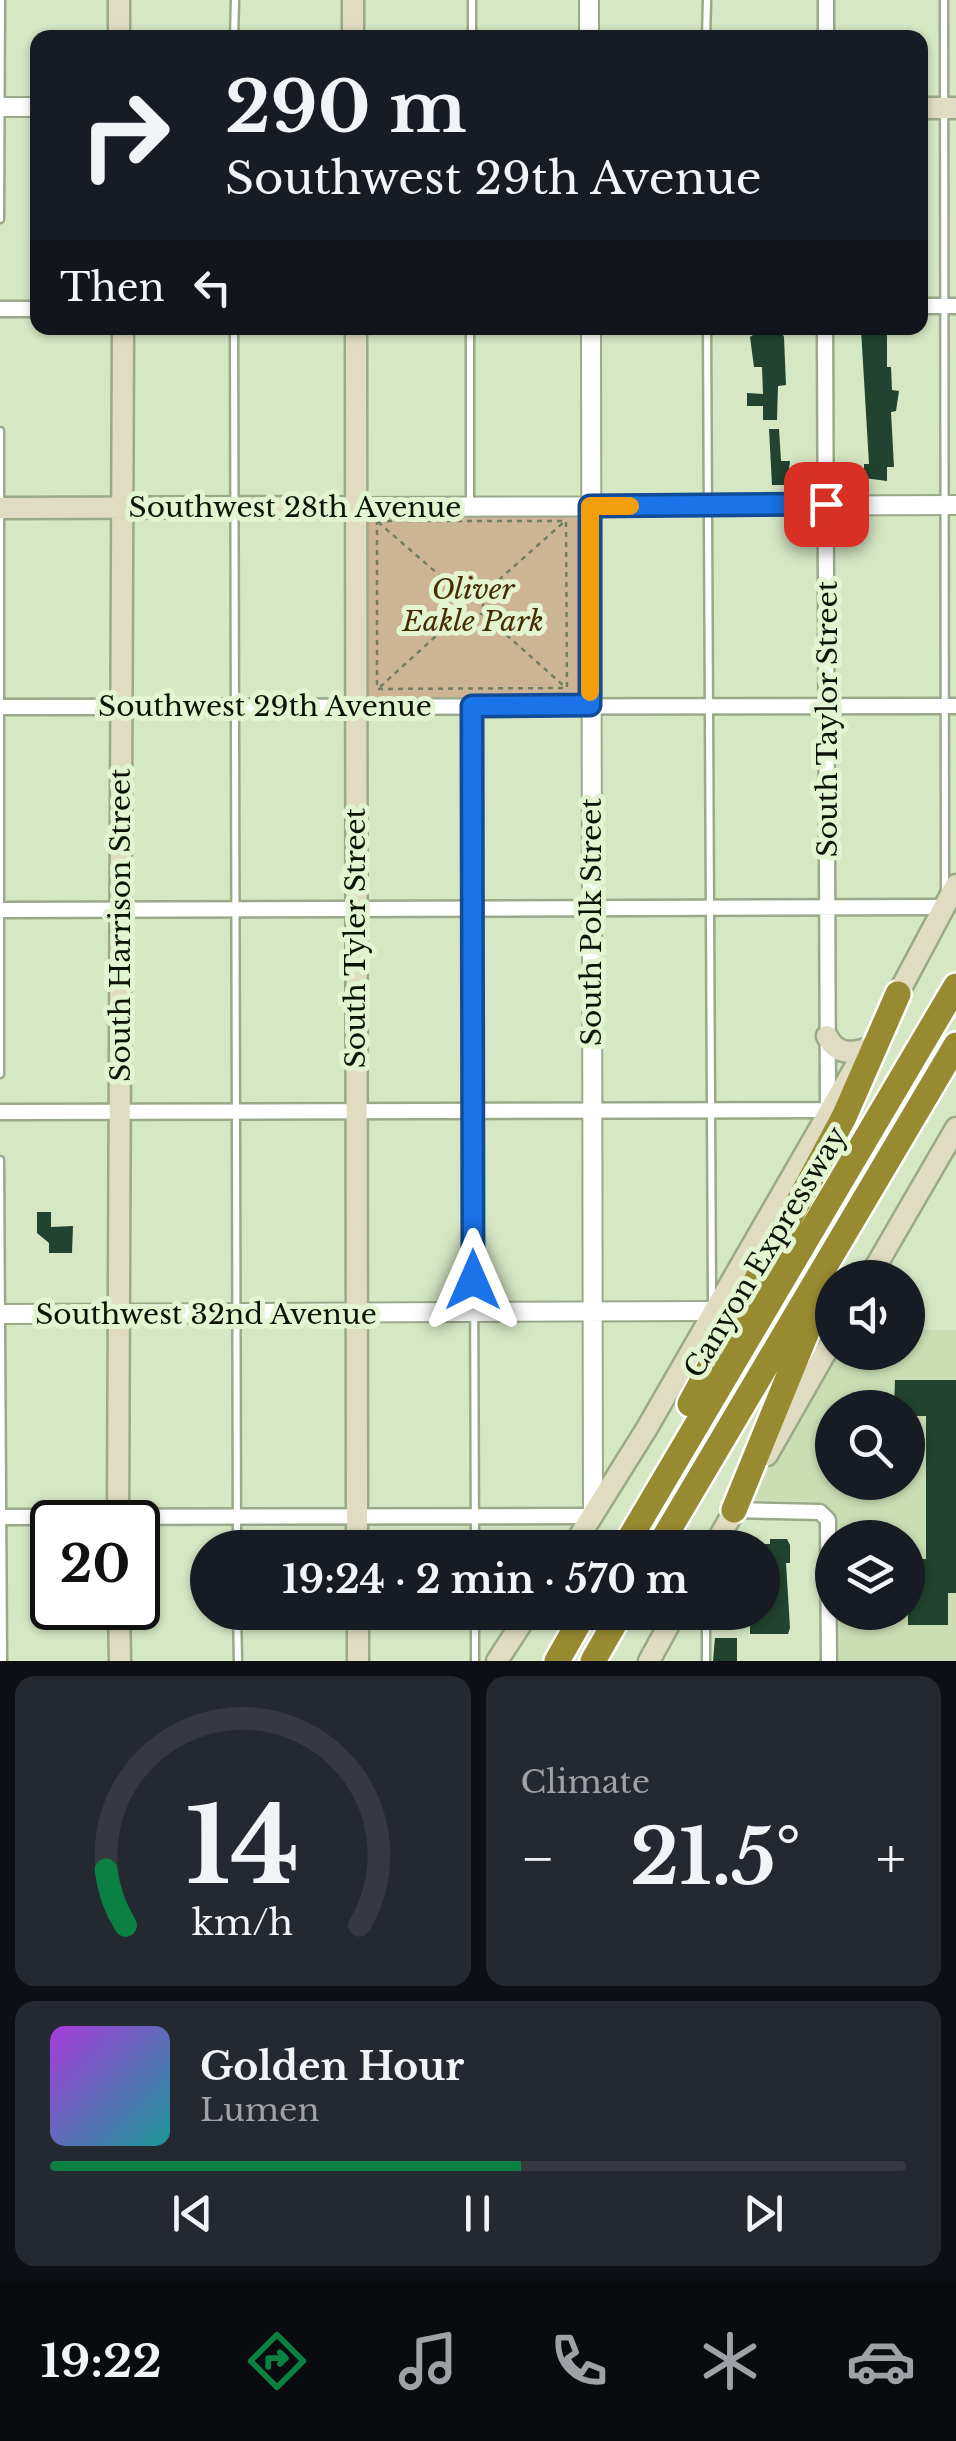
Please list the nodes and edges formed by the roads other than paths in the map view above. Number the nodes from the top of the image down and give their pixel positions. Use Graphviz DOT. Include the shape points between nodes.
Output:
graph roads {
  1 [pos="0,0"];
  2 [pos="119,0"];
  3 [pos="235,0"];
  4 [pos="353,0"];
  5 [pos="472,0"];
  6 [pos="589,0"];
  7 [pos="707,0"];
  8 [pos="826,0"];
  9 [pos="944,0"];
  10 [pos="119,30"];
  11 [pos="234,30"];
  12 [pos="354,30"];
  13 [pos="472,30"];
  14 [pos="589,30"];
  15 [pos="706,30"];
  16 [pos="826,30"];
  17 [pos="30,107"];
  18 [pos="0,108"];
  19 [pos="951,108"];
  20 [pos="0,220"];
  21 [pos="951,306"];
  22 [pos="0,309"];
  23 [pos="30,310"];
  24 [pos="123,335"];
  25 [pos="234,335"];
  26 [pos="356,335"];
  27 [pos="470,335"];
  28 [pos="591,335"];
  29 [pos="707,335"];
  30 [pos="825,335"];
  31 [pos="0,430"];
  32 [pos="826,504"];
  33 [pos="707,505"];
  34 [pos="951,505"];
  35 [pos="470,506"];
  36 [pos="590,506"];
  37 [pos="235,507"];
  38 [pos="355,507"];
  39 [pos="0,508"];
  40 [pos="123,508"];
  41 [pos="590,705"];
  42 [pos="710,705"];
  43 [pos="0,706"];
  44 [pos="121,706"];
  45 [pos="355,706"];
  46 [pos="472,706"];
  47 [pos="827,706"];
  48 [pos="949,706"];
  49 [pos="236,707"];
  50 [pos="956,885"];
  51 [pos="945,907"];
  52 [pos="472,908"];
  53 [pos="590,908"];
  54 [pos="709,908"];
  55 [pos="828,908"];
  56 [pos="354,909"];
  57 [pos="1,910"];
  58 [pos="119,910"];
  59 [pos="236,910"];
  60 [pos="956,986"];
  61 [pos="898,994"];
  62 [pos="827,1036"];
  63 [pos="956,1045"];
  64 [pos="866,1049"];
  65 [pos="0,1074"];
  66 [pos="356,1110"];
  67 [pos="828,1110"];
  68 [pos="237,1111"];
  69 [pos="474,1111"];
  70 [pos="592,1111"];
  71 [pos="710,1111"];
  72 [pos="0,1112"];
  73 [pos="118,1112"];
  74 [pos="956,1128"];
  75 [pos="0,1160"];
  76 [pos="845,1238"];
  77 [pos="879,1260"];
  78 [pos="591,1312"];
  79 [pos="712,1312"];
  80 [pos="0,1314"];
  81 [pos="118,1314"];
  82 [pos="237,1314"];
  83 [pos="473,1314"];
  84 [pos="357,1315"];
  85 [pos="815,1370"];
  86 [pos="118,1500"];
  87 [pos="652,1500"];
  88 [pos="734,1510"];
  89 [pos="357,1516"];
  90 [pos="474,1516"];
  91 [pos="593,1516"];
  92 [pos="1,1517"];
  93 [pos="237,1517"];
  94 [pos="30,1518"];
  95 [pos="160,1519"];
  96 [pos="237,1530"];
  97 [pos="357,1530"];
  98 [pos="474,1530"];
  99 [pos="584,1530"];
  100 [pos="634,1530"];
  101 [pos="669,1530"];
  102 [pos="723,1530"];
  103 [pos="119,1630"];
  104 [pos="238,1630"];
  105 [pos="358,1630"];
  106 [pos="475,1630"];
  107 [pos="517,1630"];
  108 [pos="575,1630"];
  109 [pos="611,1630"];
  110 [pos="666,1630"];
  111 [pos="706,1630"];
  112 [pos="4,1661"];
  113 [pos="120,1661"];
  114 [pos="238,1661"];
  115 [pos="358,1661"];
  116 [pos="475,1661"];
  117 [pos="496,1661"];
  118 [pos="557,1661"];
  119 [pos="593,1661"];
  120 [pos="649,1661"];
  121 [pos="706,1661"];
  122 [pos="829,1661"];
  1 -- 18 [label="lane"];
  2 -- 10 [label="main road"];
  3 -- 11 [label="lane"];
  4 -- 12 [label="main road"];
  5 -- 13 [label="lane"];
  6 -- 14 [label="street"];
  7 -- 15 [label="lane"];
  8 -- 16 [label="street"];
  9 -- 19 [label="lane"];
  17 -- 18 [label="street"];
  18 -- 20 [label="lane"];
  19 -- 21 [label="lane"];
  21 -- 34 [label="lane"];
  22 -- 23 [label="street"];
  24 -- 40 [label="main road, South Harrison Street"];
  25 -- 37 [label="lane"];
  26 -- 38 [label="main road, South Tyler Street"];
  27 -- 35 [label="lane"];
  28 -- 36 [label="street, South Polk Street"];
  29 -- 33 [label="lane"];
  30 -- 32 [label="street, South Taylor Street"];
  31 -- 39 [label="lane"];
  32 -- 33 [label="street, Southwest 28th Avenue"];
  32 -- 34 [label="street, Southwest 28th Avenue"];
  32 -- 47 [label="street, South Taylor Street"];
  33 -- 36 [label="street, Southwest 28th Avenue"];
  33 -- 42 [label="lane"];
  34 -- 48 [label="lane"];
  35 -- 36 [label="street, Southwest 28th Avenue"];
  35 -- 38 [label="street, Southwest 28th Avenue"];
  36 -- 41 [label="street, South Polk Street"];
  37 -- 38 [label="main road, Southwest 28th Avenue"];
  37 -- 40 [label="main road, Southwest 28th Avenue"];
  37 -- 49 [label="lane"];
  38 -- 45 [label="main road, South Tyler Street"];
  39 -- 40 [label="main road, Southwest 28th Avenue"];
  39 -- 43 [label="lane"];
  40 -- 44 [label="main road, South Harrison Street"];
  41 -- 42 [label="street, Southwest 29th Avenue"];
  41 -- 46 [label="street, Southwest 29th Avenue"];
  41 -- 53 [label="street, South Polk Street"];
  42 -- 47 [label="street, Southwest 29th Avenue"];
  42 -- 54 [label="lane"];
  43 -- 44 [label="street, Southwest 29th Avenue"];
  43 -- 57 [label="lane"];
  44 -- 49 [label="street, Southwest 29th Avenue"];
  44 -- 58 [label="main road, South Harrison Street"];
  45 -- 46 [label="street, Southwest 29th Avenue"];
  45 -- 49 [label="street, Southwest 29th Avenue"];
  45 -- 56 [label="main road, South Tyler Street"];
  46 -- 52 [label="lane"];
  47 -- 48 [label="street, Southwest 29th Avenue"];
  47 -- 55 [label="street, South Taylor Street"];
  48 -- 51 [label="lane"];
  49 -- 59 [label="lane"];
  50 -- 51 [label="main road"];
  51 -- 55 [label="street"];
  51 -- 61 [label="main road"];
  52 -- 53 [label="street"];
  52 -- 56 [label="street"];
  52 -- 69 [label="lane"];
  53 -- 54 [label="street"];
  53 -- 70 [label="street, South Polk Street"];
  54 -- 55 [label="street"];
  54 -- 71 [label="lane"];
  55 -- 62 [label="street, South Taylor Street"];
  56 -- 59 [label="street"];
  56 -- 66 [label="main road, South Tyler Street"];
  57 -- 58 [label="street"];
  57 -- 65 [label="lane"];
  58 -- 59 [label="street"];
  58 -- 73 [label="main road, South Harrison Street"];
  59 -- 68 [label="lane"];
  60 -- 87 [label="highway, Canyon Expressway"];
  61 -- 64 [label="main road"];
  61 -- 87 [label="highway" via="844,1116 687,1410"];
  62 -- 64 [label="main road" via="848,1053"];
  62 -- 67 [label="street, South Taylor Street"];
  63 -- 76 [label="highway"];
  64 -- 67 [label="main road"];
  66 -- 68 [label="street"];
  66 -- 69 [label="street"];
  66 -- 84 [label="main road, South Tyler Street"];
  67 -- 71 [label="street"];
  67 -- 79 [label="main road"];
  68 -- 73 [label="street"];
  68 -- 82 [label="lane"];
  69 -- 70 [label="street"];
  69 -- 83 [label="lane"];
  70 -- 71 [label="street"];
  70 -- 78 [label="street, South Polk Street"];
  71 -- 79 [label="lane"];
  72 -- 73 [label="street"];
  73 -- 81 [label="main road, South Harrison Street"];
  74 -- 77 [label="main road"];
  75 -- 80 [label="lane"];
  76 -- 88 [label="highway"];
  76 -- 101 [label="highway"];
  78 -- 79 [label="street, Southwest 32nd Avenue"];
  78 -- 83 [label="street, Southwest 32nd Avenue"];
  78 -- 91 [label="street, South Polk Street"];
  79 -- 91 [label="main road"];
  80 -- 81 [label="street, Southwest 32nd Avenue"];
  80 -- 92 [label="lane"];
  81 -- 82 [label="street, Southwest 32nd Avenue"];
  81 -- 86 [label="main road, South Harrison Street"];
  82 -- 84 [label="street, Southwest 32nd Avenue"];
  82 -- 93 [label="lane"];
  83 -- 84 [label="street, Southwest 32nd Avenue"];
  83 -- 90 [label="lane"];
  84 -- 89 [label="main road, South Tyler Street"];
  85 -- 88 [label="main road"];
  87 -- 100 [label="highway, Canyon Expressway"];
  88 -- 102 [label="main road"];
  88 -- 122 [label="street" via="820,1512 828,1520"];
  89 -- 90 [label="street"];
  89 -- 93 [label="street"];
  89 -- 97 [label="main road, South Tyler Street"];
  90 -- 91 [label="street"];
  90 -- 98 [label="lane"];
  91 -- 99 [label="main road"];
  92 -- 94 [label="street"];
  92 -- 112 [label="lane"];
  93 -- 95 [label="street"];
  93 -- 96 [label="lane"];
  103 -- 113 [label="main road"];
  104 -- 114 [label="lane"];
  105 -- 115 [label="main road"];
  106 -- 116 [label="lane"];
  107 -- 117 [label="main road"];
  108 -- 118 [label="highway"];
  109 -- 119 [label="highway"];
  110 -- 120 [label="main road"];
  111 -- 121 [label="lane"];
}
